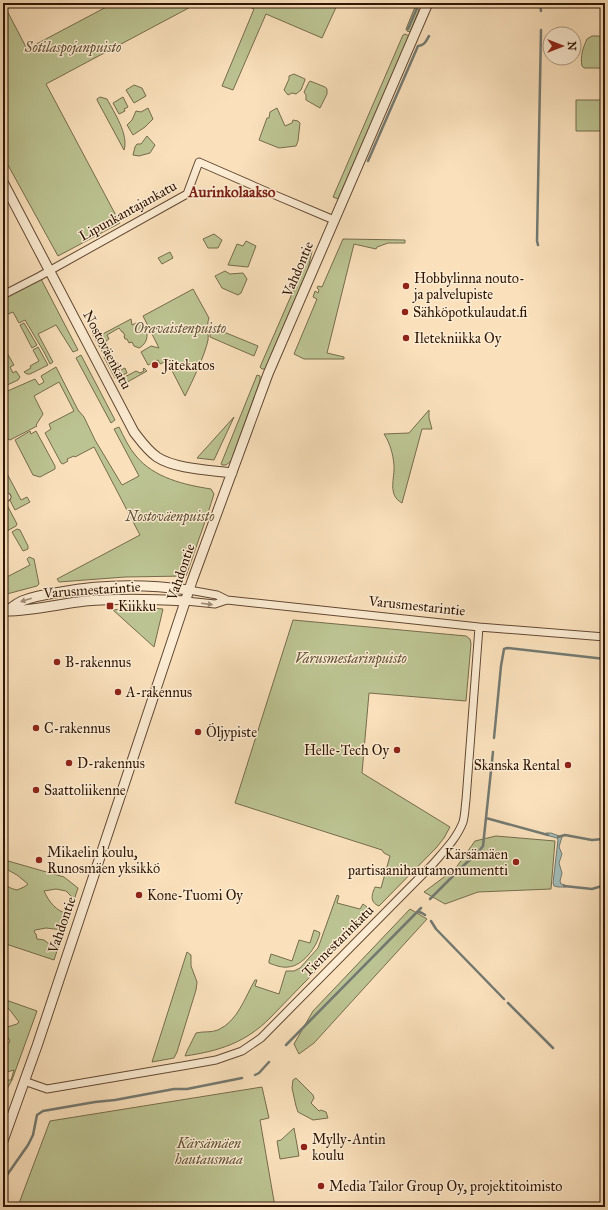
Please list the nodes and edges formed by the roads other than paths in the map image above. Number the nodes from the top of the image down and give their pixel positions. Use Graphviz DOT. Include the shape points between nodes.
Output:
graph roads {
  1 [pos="428,3"];
  2 [pos="3,182"];
  3 [pos="334,220"];
  4 [pos="49,270"];
  5 [pos="3,295"];
  6 [pos="232,473"];
  7 [pos="190,590"];
  8 [pos="227,600"];
  9 [pos="186,601"];
  10 [pos="5,611"];
  11 [pos="479,627"];
  12 [pos="605,637"];
  13 [pos="24,1081"];
  14 [pos="3,1139"];
  1 -- 3 [label="street, Vahdontie"];
  2 -- 4 [label="street, Nostoväenkatu"];
  3 -- 4 [label="street, Lipunkantajankatu" via="200,162 187,194"];
  3 -- 6 [label="street, Vahdontie" via="268,374"];
  4 -- 5 [label="street"];
  4 -- 6 [label="street, Nostoväenkatu" via="134,432 145,446 158,458 169,463"];
  6 -- 7 [label="street, Vahdontie"];
  7 -- 8 [label="street, Varusmestarintie" via="217,595"];
  7 -- 9 [label="street, Vahdontie"];
  7 -- 10 [label="street, Varusmestarintie, one-way" via="118,586 81,588 21,602"];
  9 -- 8 [label="street, Varusmestarintie, one-way" via="215,604"];
  8 -- 11 [label="street, Varusmestarintie"];
  9 -- 10 [label="street, Varusmestarintie" via="124,599"];
  9 -- 13 [label="street, Vahdontie"];
  11 -- 12 [label="street, Varusmestarintie"];
  11 -- 13 [label="street, Tiemestarinkatu" via="466,800 463,821 457,834 433,864 261,1038 242,1051 216,1060 47,1088"];
  13 -- 14 [label="street, Vahdontie"];
}
